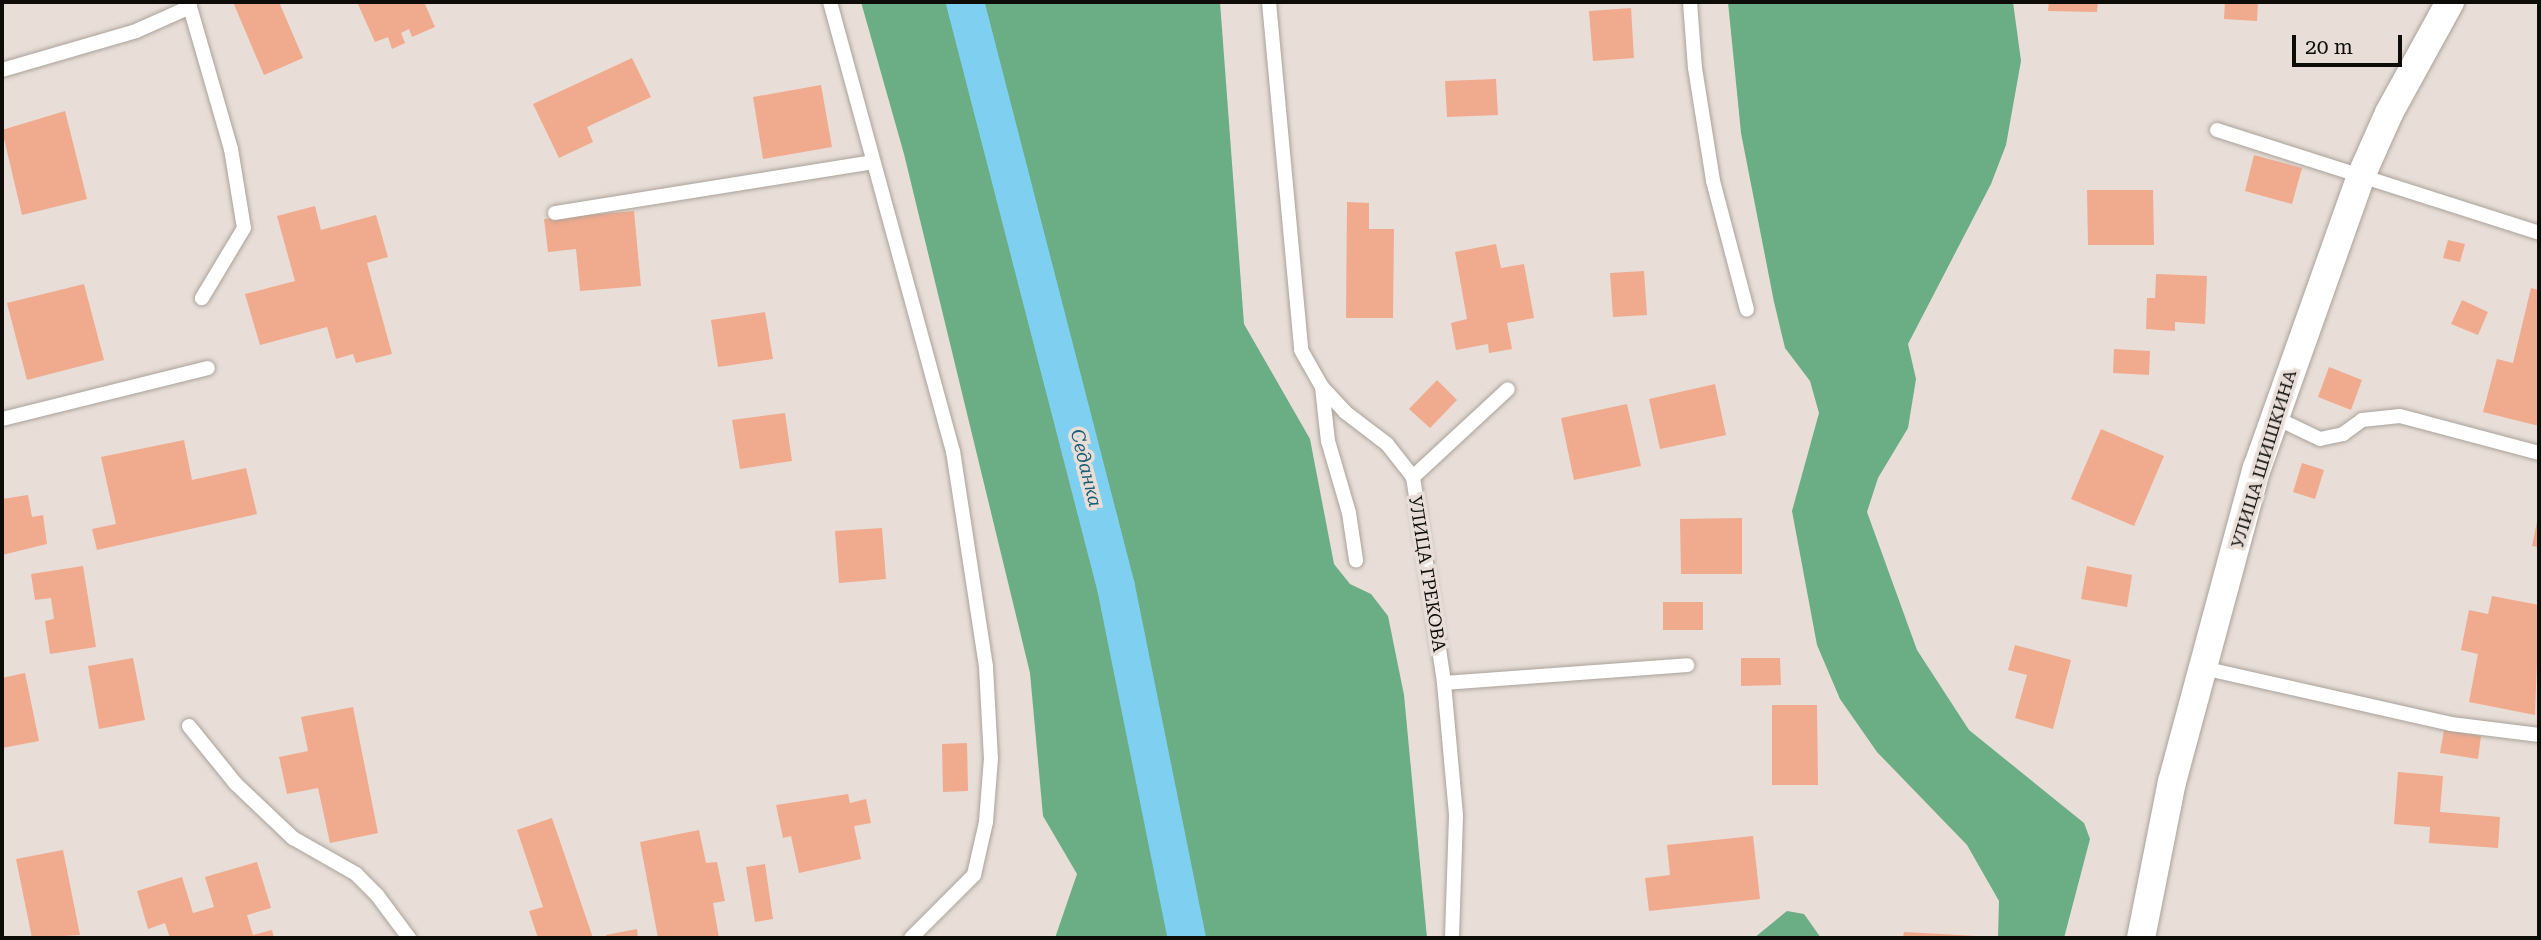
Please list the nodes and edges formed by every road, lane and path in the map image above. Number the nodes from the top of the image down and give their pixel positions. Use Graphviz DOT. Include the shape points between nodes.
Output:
graph roads {
  1 [pos="830,2"];
  2 [pos="1269,2"];
  3 [pos="1690,2"];
  4 [pos="2450,2"];
  5 [pos="196,4"];
  6 [pos="2,70"];
  7 [pos="2217,130"];
  8 [pos="873,162"];
  9 [pos="2361,176"];
  10 [pos="555,213"];
  11 [pos="2539,233"];
  12 [pos="202,298"];
  13 [pos="1747,310"];
  14 [pos="208,368"];
  15 [pos="1322,387"];
  16 [pos="1508,389"];
  17 [pos="2274,417"];
  18 [pos="2,419"];
  19 [pos="2539,453"];
  20 [pos="1413,477"];
  21 [pos="1356,560"];
  22 [pos="1687,665"];
  23 [pos="2203,668"];
  24 [pos="1444,682"];
  25 [pos="189,726"];
  26 [pos="2539,735"];
  27 [pos="409,938"];
  28 [pos="911,938"];
  29 [pos="1452,938"];
  30 [pos="2141,938"];
  1 -- 8 [label="lane"];
  2 -- 15 [label="lane, УЛИЦА ГРЕКОВА" via="1301,351"];
  3 -- 13 [label="lane" via="1713,181"];
  4 -- 9 [label="street, УЛИЦА ШИШКИНА" via="2389,113"];
  5 -- 6 [label="lane" via="136,31"];
  5 -- 12 [label="lane" via="231,149 244,228"];
  7 -- 9 [label="lane"];
  8 -- 10 [label="lane"];
  8 -- 28 [label="lane" via="953,451 986,667 991,758 986,822 974,875"];
  9 -- 11 [label="lane"];
  9 -- 17 [label="street, УЛИЦА ШИШКИНА"];
  14 -- 18 [label="lane"];
  15 -- 20 [label="lane, УЛИЦА ГРЕКОВА" via="1345,412 1387,444"];
  15 -- 21 [label="lane" via="1328,441 1349,513"];
  16 -- 20 [label="lane"];
  17 -- 19 [label="lane" via="2320,439 2343,434 2362,420 2400,416"];
  17 -- 23 [label="street, УЛИЦА ШИШКИНА"];
  20 -- 24 [label="lane, УЛИЦА ГРЕКОВА"];
  22 -- 24 [label="lane"];
  23 -- 26 [label="lane" via="2451,724"];
  23 -- 30 [label="street, УЛИЦА ШИШКИНА" via="2172,782"];
  24 -- 29 [label="lane, УЛИЦА ГРЕКОВА" via="1456,816"];
  25 -- 27 [label="lane" via="236,784 293,838 356,874"];
}
